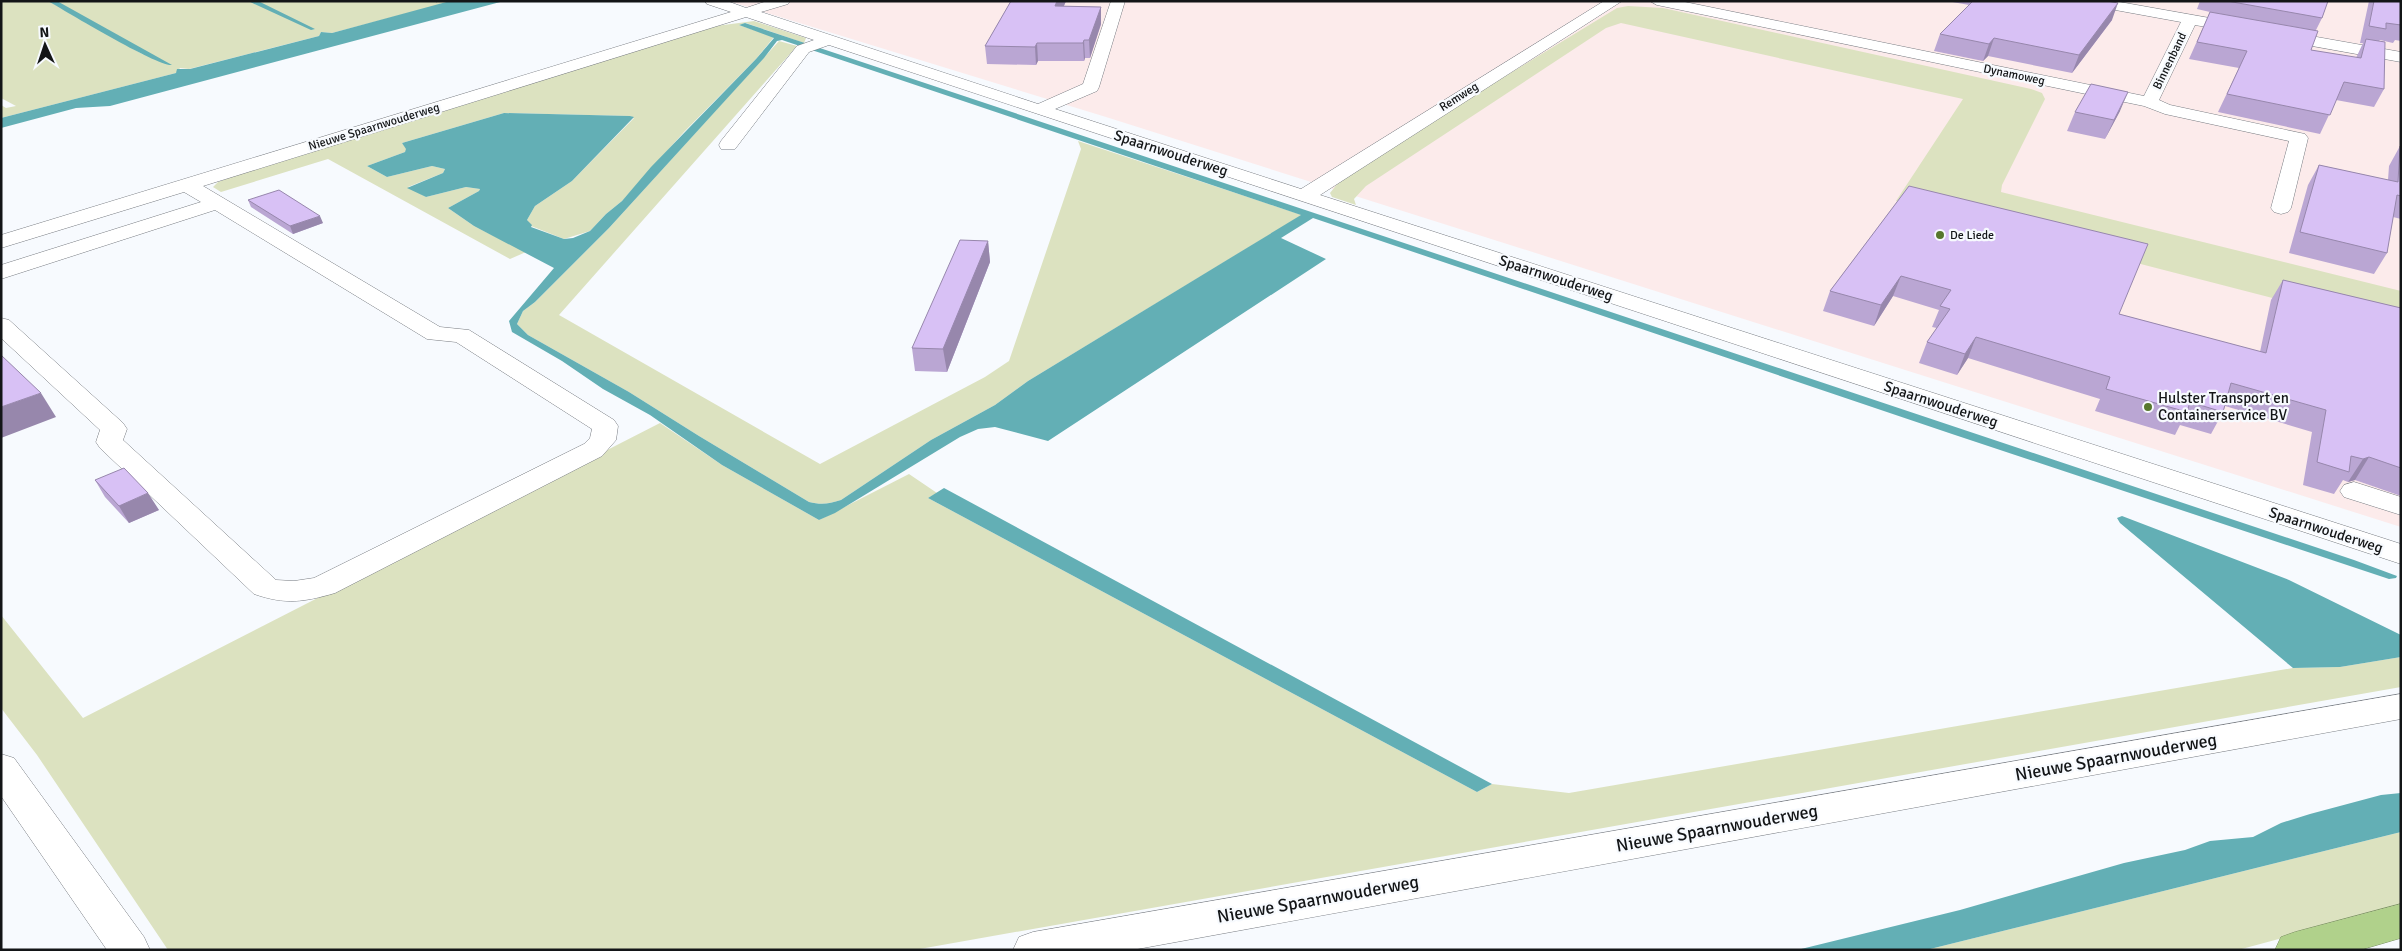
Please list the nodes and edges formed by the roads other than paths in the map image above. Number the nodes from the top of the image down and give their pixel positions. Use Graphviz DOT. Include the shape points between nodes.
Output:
graph roads {
  1 [pos="712,1"];
  2 [pos="783,1"];
  3 [pos="1118,1"];
  4 [pos="1657,1"];
  5 [pos="2088,1"];
  6 [pos="1613,2"];
  7 [pos="2151,7"];
  8 [pos="747,13"];
  9 [pos="2190,20"];
  10 [pos="817,44"];
  11 [pos="2401,57"];
  12 [pos="2149,102"];
  13 [pos="1039,110"];
  14 [pos="728,144"];
  15 [pos="187,185"];
  16 [pos="1304,196"];
  17 [pos="217,204"];
  18 [pos="2281,208"];
  19 [pos="1,242"];
  20 [pos="1,272"];
  21 [pos="1,325"];
  22 [pos="2354,491"];
  23 [pos="2401,506"];
  24 [pos="2401,554"];
  25 [pos="2401,706"];
  26 [pos="1,768"];
  27 [pos="2401,921"];
  28 [pos="130,950"];
  29 [pos="1033,950"];
  30 [pos="2295,950"];
  1 -- 8 [label="street, Spaarnwouderweg"];
  2 -- 8 [label="street, Nieuwe Spaarnwouderweg"];
  3 -- 13 [label="street" via="1091,87"];
  4 -- 12 [label="street, Dynamoweg"];
  5 -- 7 [label="street"];
  6 -- 16 [label="street, Remweg"];
  7 -- 9 [label="street"];
  8 -- 10 [label="street, Spaarnwouderweg"];
  8 -- 15 [label="street, Nieuwe Spaarnwouderweg"];
  9 -- 11 [label="street"];
  9 -- 12 [label="street, Binnenband"];
  10 -- 13 [label="street, Spaarnwouderweg"];
  10 -- 14 [label="street"];
  12 -- 18 [label="street, Dynamoweg" via="2164,109 2299,138"];
  13 -- 16 [label="street, Spaarnwouderweg"];
  15 -- 17 [label="street"];
  15 -- 19 [label="street, Nieuwe Spaarnwouderweg"];
  16 -- 24 [label="street, Spaarnwouderweg"];
  17 -- 20 [label="street"];
  17 -- 21 [label="street" via="435,334 461,335 606,426 602,442 593,450 324,586 295,593 278,592 266,587 109,442 114,429"];
  22 -- 23 [label="street"];
  25 -- 29 [label="street, Nieuwe Spaarnwouderweg"];
  26 -- 28 [label="street"];
  27 -- 30 [label="highway"];
}
